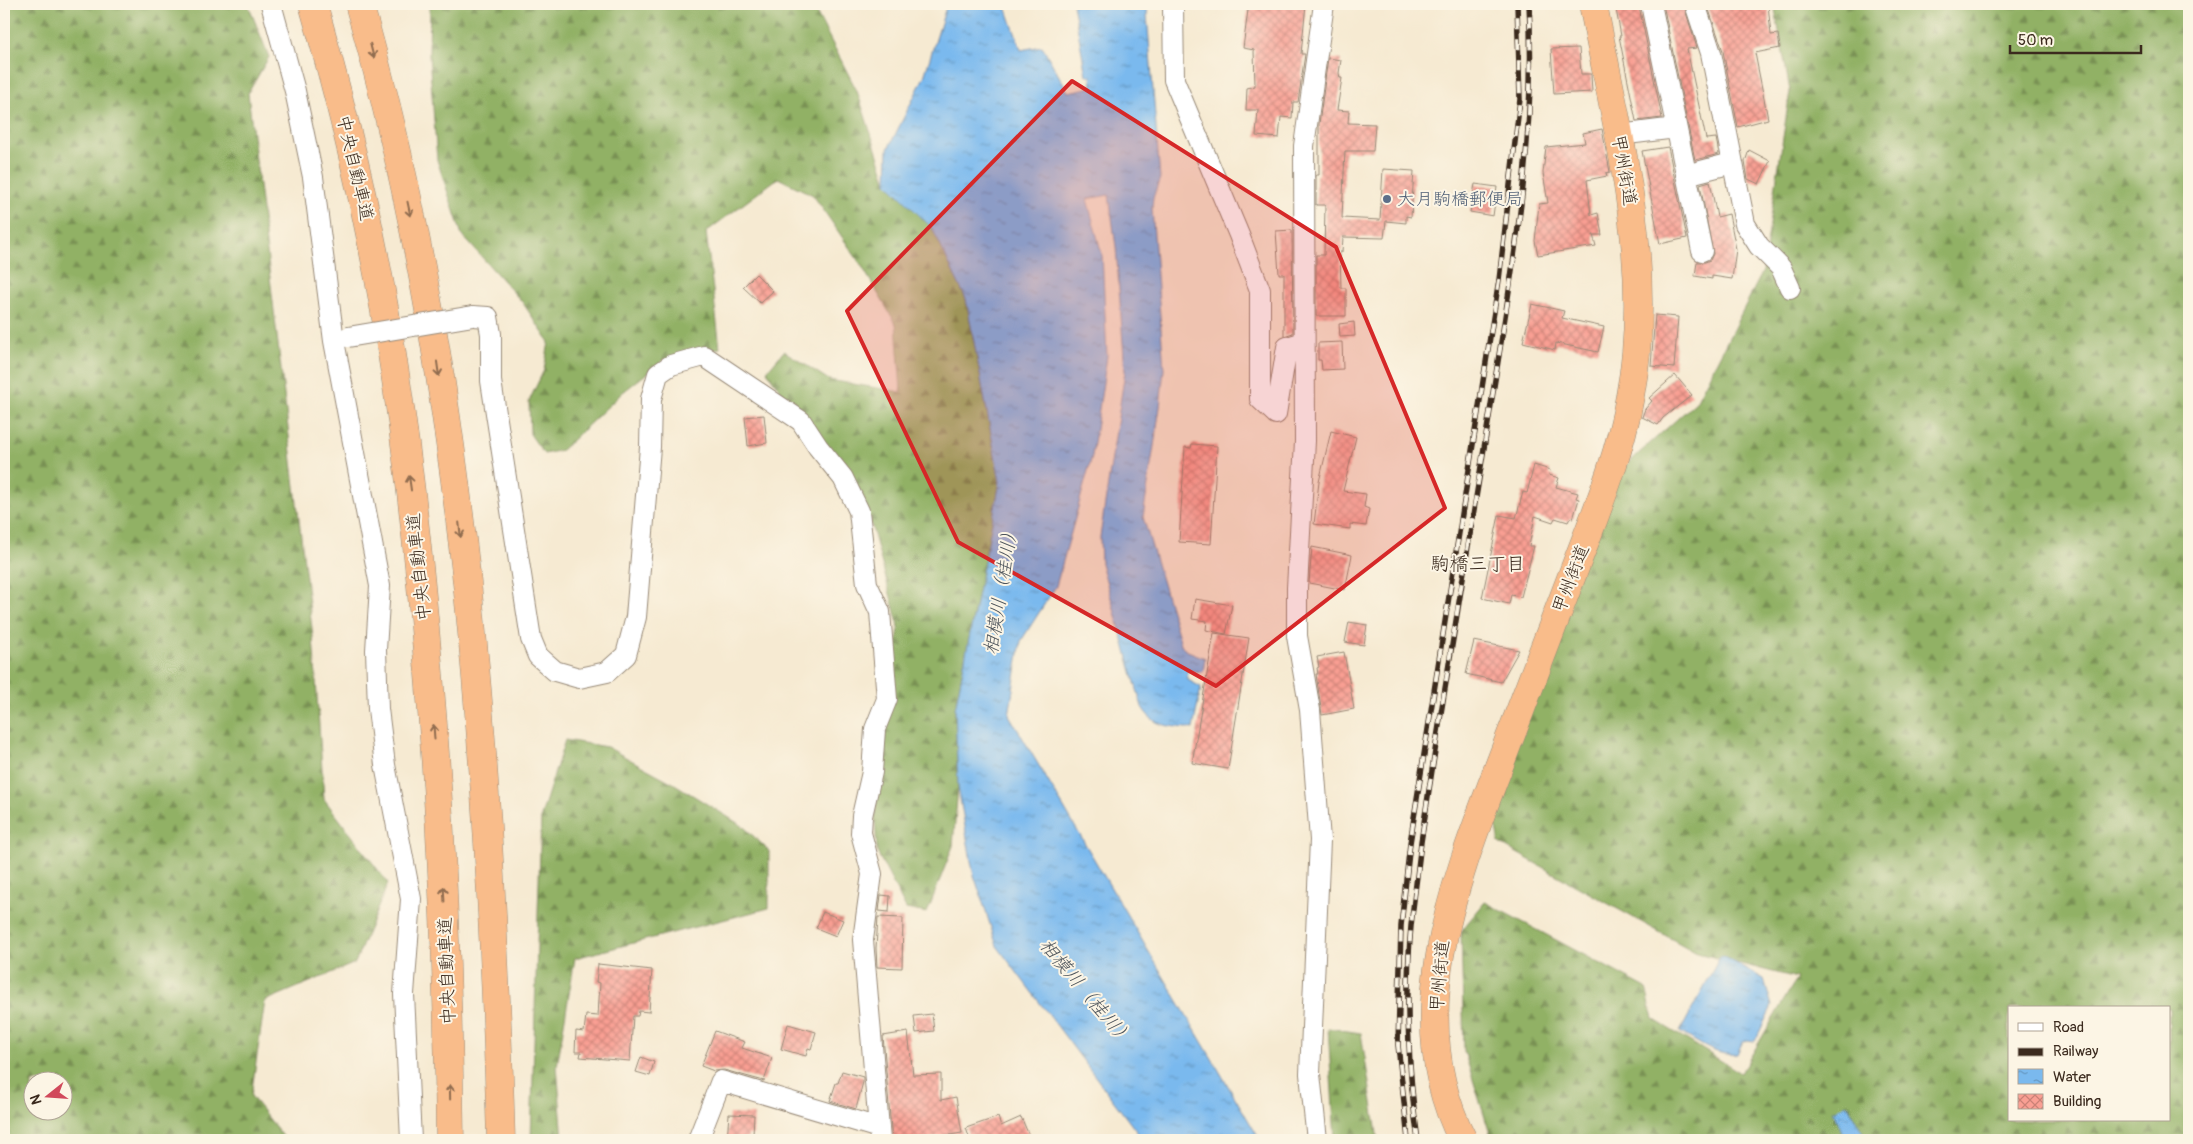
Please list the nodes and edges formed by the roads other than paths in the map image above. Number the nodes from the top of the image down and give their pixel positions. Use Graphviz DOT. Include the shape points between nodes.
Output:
graph roads {
  1 [pos="271,4"];
  2 [pos="313,4"];
  3 [pos="359,4"];
  4 [pos="1174,4"];
  5 [pos="1324,4"];
  6 [pos="1593,4"];
  7 [pos="1651,4"];
  8 [pos="1695,4"];
  9 [pos="1676,128"];
  10 [pos="1619,134"];
  11 [pos="1732,163"];
  12 [pos="1686,175"];
  13 [pos="1702,251"];
  14 [pos="1790,288"];
  15 [pos="341,339"];
  16 [pos="1304,342"];
  17 [pos="496,979"];
  18 [pos="880,1134"];
  19 [pos="411,1140"];
  20 [pos="450,1140"];
  21 [pos="501,1140"];
  22 [pos="506,1140"];
  23 [pos="698,1140"];
  24 [pos="1317,1140"];
  25 [pos="1464,1140"];
  1 -- 15 [label="street" via="295,92 313,177"];
  20 -- 2 [label="highway, 中央自動車道, one-way" via="448,981 440,821 428,649 412,491 372,240"];
  3 -- 17 [label="highway, one-way" via="393,132 436,354 473,648"];
  4 -- 16 [label="street" via="1174,80 1260,290 1260,399 1276,414 1287,347"];
  5 -- 16 [label="street" via="1304,146"];
  6 -- 10 [label="highway, 甲州街道"];
  7 -- 9 [label="street"];
  8 -- 11 [label="street" via="1710,53"];
  9 -- 10 [label="street"];
  9 -- 12 [label="street"];
  10 -- 25 [label="highway, 甲州街道" via="1638,276 1638,321 1631,396 1610,477 1468,849 1444,928 1436,969 1436,1043 1443,1088"];
  11 -- 12 [label="street"];
  11 -- 14 [label="street" via="1745,224 1759,246 1781,268"];
  12 -- 13 [label="street"];
  15 -- 18 [label="street, bridge" via="474,316 488,317 492,334 491,381 530,639 538,656 555,671 579,678 607,672 626,654 636,617 651,399 658,374 671,364 704,356 801,421 847,486 859,511 867,584 880,612 887,699 875,729 872,772 861,833 872,874 863,940"];
  15 -- 19 [label="street" via="380,586 376,650 378,709 385,765 411,899 404,994"];
  16 -- 24 [label="street" via="1305,441 1297,636 1310,710 1320,840 1310,1074"];
  17 -- 21 [label="highway"];
  17 -- 22 [label="highway"];
  18 -- 23 [label="street" via="721,1081"];
}
